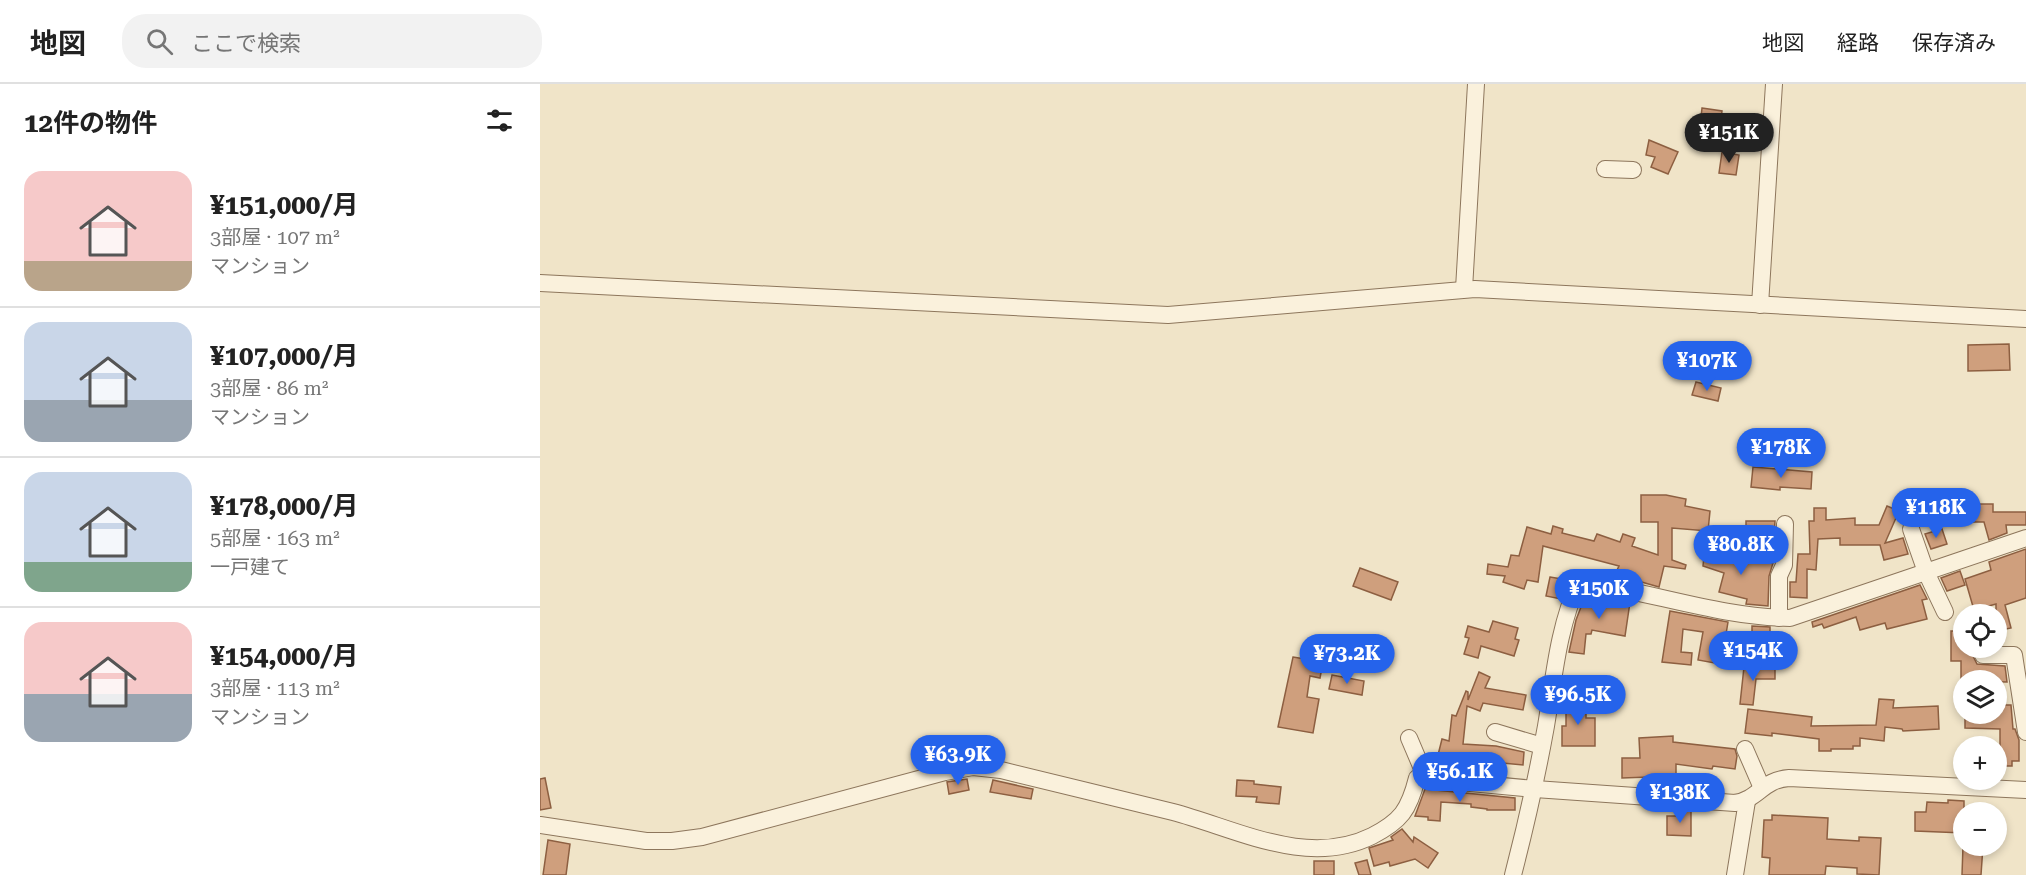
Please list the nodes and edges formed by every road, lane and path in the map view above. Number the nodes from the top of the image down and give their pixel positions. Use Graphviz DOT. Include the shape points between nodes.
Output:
graph roads {
  1 [pos="1476,84"];
  2 [pos="1774,84"];
  3 [pos="1605,169"];
  4 [pos="1633,170"];
  5 [pos="540,283"];
  6 [pos="1464,289"];
  7 [pos="1760,305"];
  8 [pos="2026,319"];
  9 [pos="1785,524"];
  10 [pos="1911,529"];
  11 [pos="2026,538"];
  12 [pos="1926,572"];
  13 [pos="1945,612"];
  14 [pos="1779,618"];
  15 [pos="2007,656"];
  16 [pos="1495,732"];
  17 [pos="2026,732"];
  18 [pos="1408,738"];
  19 [pos="1542,746"];
  20 [pos="1745,749"];
  21 [pos="1426,778"];
  22 [pos="1762,788"];
  23 [pos="1535,789"];
  24 [pos="2026,790"];
  25 [pos="1747,801"];
  26 [pos="540,825"];
  27 [pos="1513,875"];
  28 [pos="1736,875"];
  1 -- 6 [label="street"];
  2 -- 7 [label="street"];
  3 -- 4 [label="street"];
  5 -- 6 [label="street" via="1168,315"];
  6 -- 7 [label="street"];
  7 -- 8 [label="street"];
  9 -- 14 [label="street"];
  10 -- 12 [label="street"];
  11 -- 12 [label="street"];
  12 -- 13 [label="street"];
  12 -- 14 [label="street" via="1790,618"];
  14 -- 19 [label="street" via="1708,609 1579,582 1562,633"];
  15 -- 17 [label="street" via="2014,656"];
  16 -- 19 [label="street"];
  18 -- 21 [label="street"];
  19 -- 23 [label="street"];
  20 -- 22 [label="street"];
  21 -- 23 [label="street"];
  21 -- 26 [label="street" via="1416,778 1406,810 1388,826 1359,842 1330,848 1284,845 1199,819 984,767 945,772 672,842"];
  22 -- 24 [label="street" via="1778,779 1790,778"];
  22 -- 25 [label="street"];
  23 -- 25 [label="street"];
  23 -- 27 [label="street"];
  25 -- 28 [label="street"];
}
